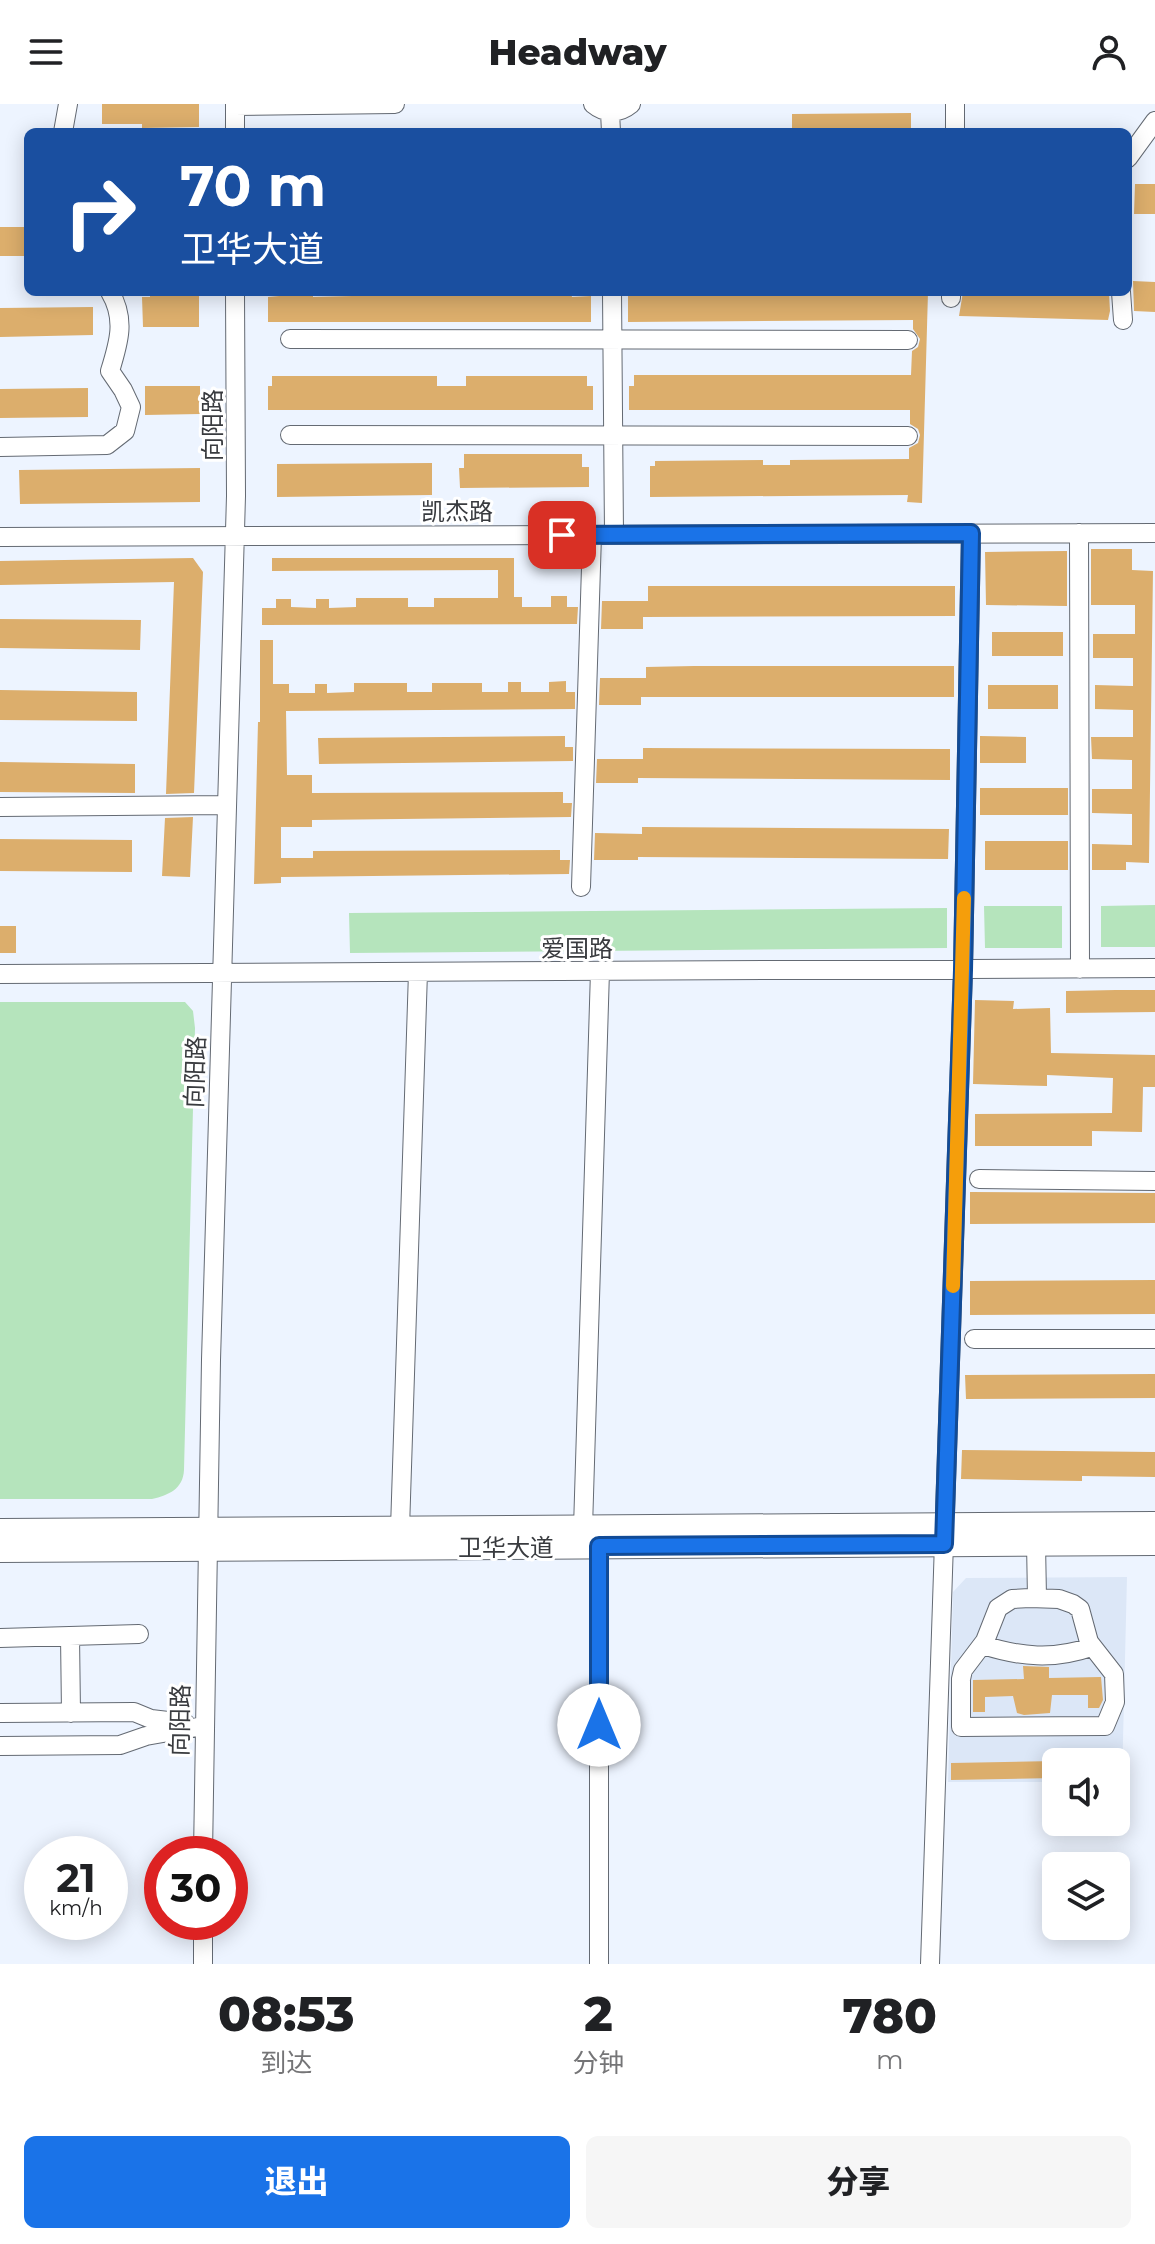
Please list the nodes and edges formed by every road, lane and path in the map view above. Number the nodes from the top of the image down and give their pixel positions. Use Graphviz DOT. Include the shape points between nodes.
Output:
graph roads {
  1 [pos="68,104"];
  2 [pos="395,104"];
  3 [pos="593,104"];
  4 [pos="631,104"];
  5 [pos="955,104"];
  6 [pos="235,105"];
  7 [pos="610,112"];
  8 [pos="1155,121"];
  9 [pos="64,128"];
  10 [pos="235,128"];
  11 [pos="611,128"];
  12 [pos="955,128"];
  13 [pos="1140,150"];
  14 [pos="112,296"];
  15 [pos="235,296"];
  16 [pos="612,296"];
  17 [pos="1121,296"];
  18 [pos="1123,320"];
  19 [pos="290,339"];
  20 [pos="612,340"];
  21 [pos="908,340"];
  22 [pos="290,435"];
  23 [pos="613,435"];
  24 [pos="908,436"];
  25 [pos="0,447"];
  26 [pos="971,533"];
  27 [pos="1079,533"];
  28 [pos="1155,533"];
  29 [pos="592,535"];
  30 [pos="614,535"];
  31 [pos="235,536"];
  32 [pos="0,537"];
  33 [pos="226,805"];
  34 [pos="0,807"];
  35 [pos="581,887"];
  36 [pos="1155,968"];
  37 [pos="1080,969"];
  38 [pos="963,970"];
  39 [pos="600,971"];
  40 [pos="418,972"];
  41 [pos="221,973"];
  42 [pos="0,974"];
  43 [pos="979,1179"];
  44 [pos="1155,1181"];
  45 [pos="974,1339"];
  46 [pos="1155,1339"];
  47 [pos="1155,1524"];
  48 [pos="400,1529"];
  49 [pos="0,1531"];
  50 [pos="944,1535"];
  51 [pos="591,1537"];
  52 [pos="207,1539"];
  53 [pos="1036,1543"];
  54 [pos="1155,1543"];
  55 [pos="0,1550"];
  56 [pos="1037,1598"];
  57 [pos="139,1634"];
  58 [pos="70,1636"];
  59 [pos="0,1638"];
  60 [pos="983,1645"];
  61 [pos="1091,1647"];
  62 [pos="0,1713"];
  63 [pos="71,1713"];
  64 [pos="203,1726"];
  65 [pos="0,1746"];
  66 [pos="203,1836"];
  67 [pos="203,1940"];
  68 [pos="203,1964"];
  69 [pos="599,1964"];
  70 [pos="930,1964"];
  1 -- 9 [label="street"];
  2 -- 6 [label="street"];
  3 -- 7 [label="street"];
  4 -- 7 [label="street"];
  5 -- 12 [label="street"];
  6 -- 10 [label="street"];
  7 -- 11 [label="street"];
  8 -- 13 [label="street"];
  14 -- 25 [label="street" via="121,323 110,371 131,407 125,431 107,445"];
  15 -- 31 [label="street, 向阳路"];
  16 -- 20 [label="street"];
  17 -- 18 [label="street"];
  19 -- 20 [label="street"];
  20 -- 21 [label="street"];
  20 -- 23 [label="street"];
  22 -- 23 [label="street"];
  23 -- 24 [label="street"];
  23 -- 30 [label="street"];
  26 -- 27 [label="street, 凯杰路"];
  26 -- 30 [label="street, 凯杰路"];
  26 -- 38 [label="street"];
  27 -- 28 [label="street, 凯杰路"];
  27 -- 37 [label="street"];
  29 -- 30 [label="street, 凯杰路"];
  29 -- 31 [label="street, 凯杰路"];
  29 -- 35 [label="street"];
  31 -- 32 [label="street, 凯杰路"];
  31 -- 33 [label="street, 向阳路"];
  33 -- 34 [label="street"];
  33 -- 41 [label="street, 向阳路"];
  36 -- 37 [label="street, 爱国路"];
  37 -- 38 [label="street, 爱国路"];
  38 -- 39 [label="street, 爱国路"];
  38 -- 50 [label="street"];
  39 -- 40 [label="street, 爱国路"];
  39 -- 51 [label="street"];
  40 -- 41 [label="street, 爱国路"];
  40 -- 48 [label="street"];
  41 -- 42 [label="street, 爱国路"];
  41 -- 52 [label="street, 向阳路"];
  43 -- 44 [label="street"];
  45 -- 46 [label="street"];
  47 -- 50 [label="main road, 卫华大道"];
  48 -- 51 [label="main road, 卫华大道"];
  48 -- 52 [label="main road, 卫华大道"];
  49 -- 52 [label="main road, 卫华大道"];
  50 -- 51 [label="main road, 卫华大道"];
  50 -- 53 [label="main road, 卫华大道"];
  50 -- 70 [label="street"];
  51 -- 52 [label="main road, 卫华大道"];
  51 -- 69 [label="street"];
  52 -- 55 [label="main road, 卫华大道"];
  52 -- 64 [label="street, 向阳路"];
  53 -- 54 [label="main road, 卫华大道"];
  53 -- 56 [label="street"];
  56 -- 60 [label="street" via="1012,1599 998,1608"];
  56 -- 61 [label="street" via="1059,1599 1080,1609"];
  57 -- 58 [label="street"];
  58 -- 59 [label="street"];
  58 -- 63 [label="street"];
  60 -- 61 [label="street" via="1040,1656"];
  60 -- 61 [label="street" via="961,1679 961,1727 1105,1726 1115,1702 1114,1674"];
  62 -- 63 [label="street"];
  63 -- 64 [label="street" via="134,1712"];
  64 -- 65 [label="street" via="120,1745"];
  64 -- 66 [label="street, 向阳路"];
  67 -- 68 [label="street"];
}
